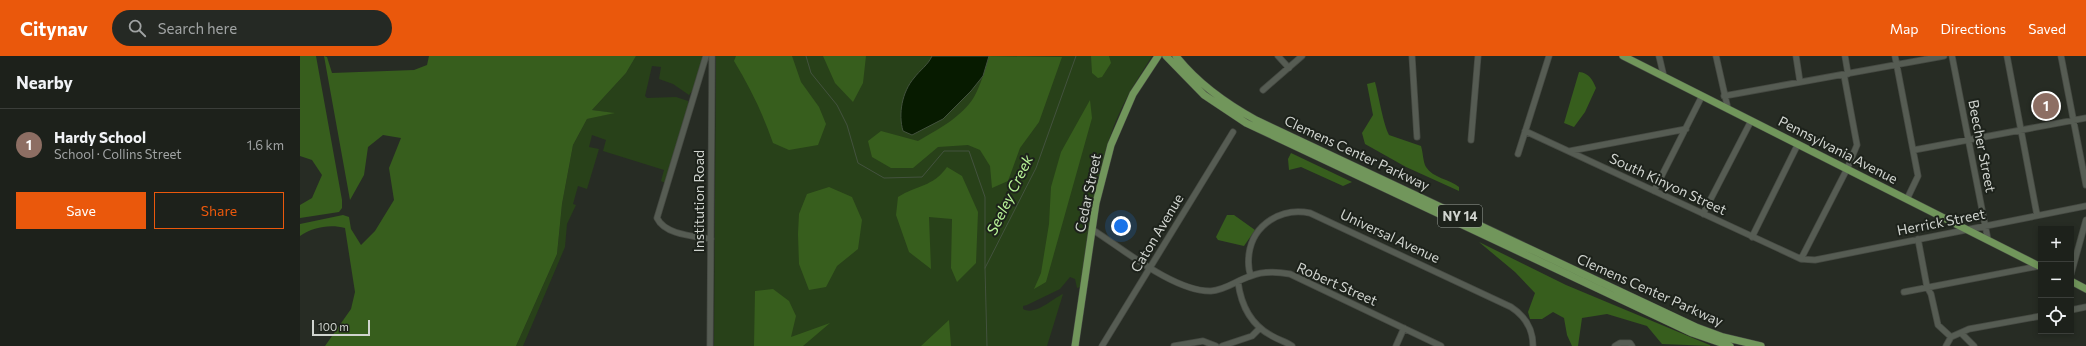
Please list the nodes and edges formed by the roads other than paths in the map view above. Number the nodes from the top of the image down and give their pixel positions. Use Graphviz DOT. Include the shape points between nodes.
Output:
graph roads {
  1 [pos="706,56"];
  2 [pos="712,56"];
  3 [pos="1158,56"];
  4 [pos="1166,56"];
  5 [pos="1176,56"];
  6 [pos="1278,56"];
  7 [pos="1302,56"];
  8 [pos="1412,56"];
  9 [pos="1478,56"];
  10 [pos="1549,56"];
  11 [pos="1623,56"];
  12 [pos="1659,56"];
  13 [pos="1716,56"];
  14 [pos="1796,56"];
  15 [pos="1845,56"];
  16 [pos="1895,56"];
  17 [pos="1944,56"];
  18 [pos="1952,56"];
  19 [pos="2007,56"];
  20 [pos="2061,56"];
  21 [pos="1897,64"];
  22 [pos="1289,68"];
  23 [pos="1846,74"];
  24 [pos="1664,77"];
  25 [pos="1800,82"];
  26 [pos="1263,90"];
  27 [pos="1702,96"];
  28 [pos="1724,96"];
  29 [pos="1728,109"];
  30 [pos="2086,118"];
  31 [pos="2073,120"];
  32 [pos="1751,121"];
  33 [pos="1686,129"];
  34 [pos="1525,130"];
  35 [pos="2021,130"];
  36 [pos="1233,132"];
  37 [pos="1417,137"];
  38 [pos="1471,140"];
  39 [pos="1969,140"];
  40 [pos="1798,144"];
  41 [pos="1914,150"];
  42 [pos="1570,151"];
  43 [pos="1518,154"];
  44 [pos="1847,169"];
  45 [pos="2086,185"];
  46 [pos="1654,191"];
  47 [pos="1907,199"];
  48 [pos="2086,206"];
  49 [pos="1703,214"];
  50 [pos="2037,215"];
  51 [pos="2086,220"];
  52 [pos="1986,226"];
  53 [pos="1092,230"];
  54 [pos="1968,230"];
  55 [pos="1752,236"];
  56 [pos="711,239"];
  57 [pos="1918,239"];
  58 [pos="1988,240"];
  59 [pos="1801,259"];
  60 [pos="2074,263"];
  61 [pos="2038,265"];
  62 [pos="2038,266"];
  63 [pos="1150,268"];
  64 [pos="1251,276"];
  65 [pos="1238,282"];
  66 [pos="2074,283"];
  67 [pos="1927,287"];
  68 [pos="2086,289"];
  69 [pos="1904,292"];
  70 [pos="2086,307"];
  71 [pos="2074,309"];
  72 [pos="2038,317"];
  73 [pos="1260,328"];
  74 [pos="1404,328"];
  75 [pos="1962,334"];
  76 [pos="1951,337"];
  77 [pos="710,346"];
  78 [pos="1075,346"];
  79 [pos="1102,346"];
  80 [pos="1174,346"];
  81 [pos="1216,346"];
  82 [pos="1222,346"];
  83 [pos="1292,346"];
  84 [pos="1396,346"];
  85 [pos="1441,346"];
  86 [pos="1533,346"];
  87 [pos="1615,346"];
  88 [pos="1632,346"];
  89 [pos="1730,346"];
  90 [pos="1761,346"];
  91 [pos="1946,346"];
  92 [pos="1974,346"];
  1 -- 56 [label="street" via="657,218 660,224 668,229"];
  2 -- 56 [label="street, Institution Road"];
  3 -- 53 [label="main road, Cedar Street" via="1133,94 1111,145"];
  4 -- 89 [label="main road, Clemens Center Parkway / NY 14" via="1204,95 1246,123 1692,333"];
  5 -- 90 [label="main road, Clemens Center Parkway / NY 14" via="1209,90 1256,120 1696,327 1723,337"];
  6 -- 22 [label="street"];
  7 -- 22 [label="street"];
  8 -- 37 [label="street"];
  9 -- 38 [label="street"];
  10 -- 34 [label="street"];
  11 -- 24 [label="main road, Pennsylvania Avenue"];
  12 -- 24 [label="street"];
  13 -- 28 [label="street"];
  14 -- 25 [label="street"];
  15 -- 23 [label="street"];
  16 -- 21 [label="street"];
  17 -- 21 [label="street"];
  18 -- 39 [label="street, Beecher Street"];
  19 -- 35 [label="street"];
  20 -- 31 [label="street"];
  21 -- 23 [label="street"];
  21 -- 41 [label="street"];
  22 -- 26 [label="street"];
  23 -- 25 [label="street"];
  23 -- 44 [label="street" via="1858,145"];
  24 -- 27 [label="main road, Pennsylvania Avenue"];
  25 -- 28 [label="street"];
  27 -- 29 [label="main road, Pennsylvania Avenue"];
  27 -- 33 [label="street"];
  28 -- 29 [label="street"];
  29 -- 32 [label="main road, Pennsylvania Avenue"];
  30 -- 31 [label="street"];
  31 -- 35 [label="street"];
  31 -- 45 [label="street"];
  32 -- 40 [label="main road, Pennsylvania Avenue"];
  32 -- 49 [label="street"];
  33 -- 42 [label="street"];
  33 -- 46 [label="street"];
  34 -- 42 [label="street, South Kinyon Street"];
  34 -- 43 [label="street"];
  35 -- 39 [label="street"];
  35 -- 50 [label="street"];
  36 -- 63 [label="street, Caton Avenue"];
  39 -- 41 [label="street"];
  39 -- 52 [label="street, Beecher Street"];
  40 -- 44 [label="main road, Pennsylvania Avenue"];
  40 -- 55 [label="street"];
  41 -- 47 [label="street" via="1918,176"];
  42 -- 46 [label="street, South Kinyon Street"];
  44 -- 47 [label="main road, Pennsylvania Avenue"];
  44 -- 59 [label="street"];
  46 -- 49 [label="street, South Kinyon Street"];
  47 -- 54 [label="main road, Pennsylvania Avenue"];
  48 -- 50 [label="street, Herrick Street"];
  49 -- 55 [label="street, South Kinyon Street"];
  50 -- 52 [label="street, Herrick Street"];
  51 -- 60 [label="street"];
  52 -- 54 [label="street, Herrick Street"];
  52 -- 58 [label="street, Beecher Street"];
  53 -- 63 [label="street, Robert Street"];
  53 -- 78 [label="main road, Cedar Street"];
  54 -- 57 [label="street, Herrick Street"];
  54 -- 58 [label="main road, Pennsylvania Avenue"];
  55 -- 59 [label="street, South Kinyon Street"];
  56 -- 77 [label="street, Institution Road"];
  57 -- 59 [label="street, Herrick Street" via="1815,260"];
  57 -- 67 [label="street"];
  58 -- 61 [label="main road, Pennsylvania Avenue"];
  62 -- 67 [label="street"];
  63 -- 65 [label="street, Robert Street" via="1190,288 1211,291"];
  63 -- 79 [label="street, Caton Avenue"];
  64 -- 65 [label="street, Robert Street"];
  64 -- 74 [label="street, Robert Street" via="1278,272 1290,274"];
  64 -- 86 [label="street, Universal Avenue" via="1250,250 1255,236 1262,227 1284,213 1310,213 1511,307 1528,323"];
  65 -- 73 [label="street" via="1245,309"];
  66 -- 68 [label="main road"];
  67 -- 69 [label="street"];
  67 -- 76 [label="street" via="1938,325"];
  70 -- 71 [label="street"];
  72 -- 75 [label="street" via="1969,329"];
  73 -- 82 [label="street" via="1252,336"];
  73 -- 83 [label="street"];
  74 -- 84 [label="street"];
  74 -- 85 [label="street, Robert Street"];
  75 -- 76 [label="street"];
  75 -- 92 [label="street"];
  76 -- 91 [label="street"];
  80 -- 81 [label="street" via="1203,341"];
  87 -- 88 [label="street" via="1626,343"];
}
